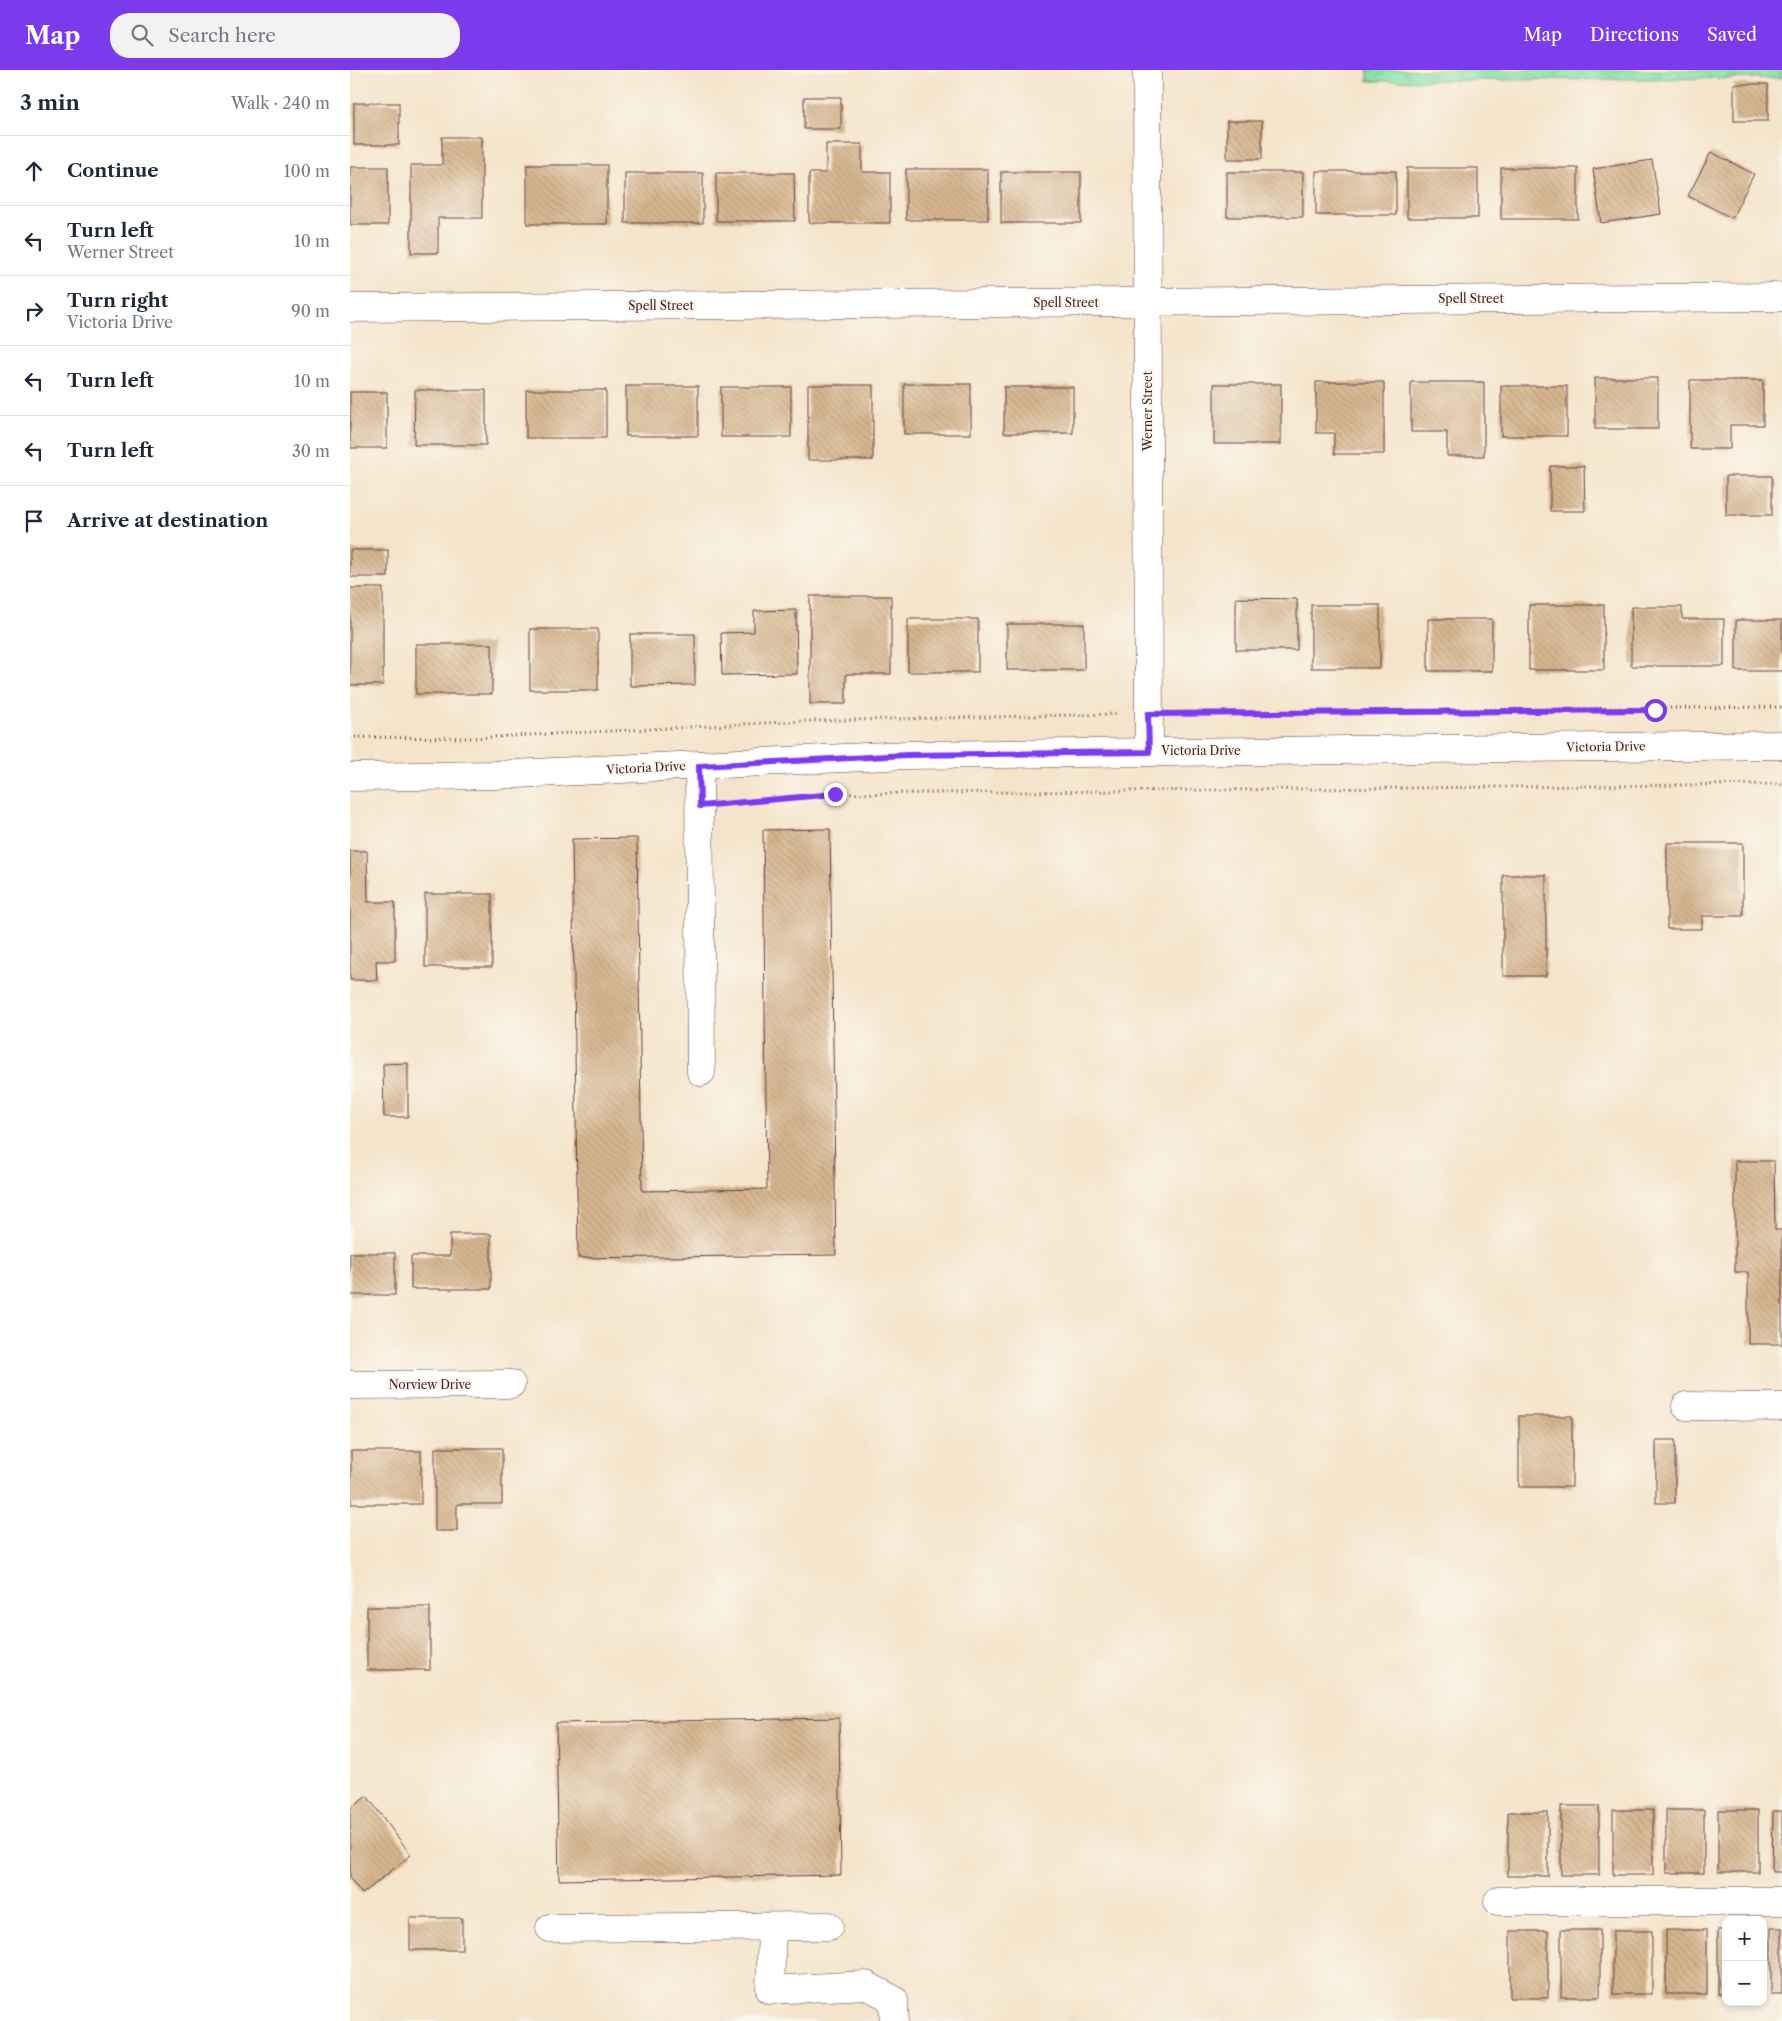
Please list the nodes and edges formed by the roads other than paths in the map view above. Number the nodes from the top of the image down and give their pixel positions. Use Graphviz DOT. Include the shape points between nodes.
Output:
graph roads {
  1 [pos="1147,70"];
  2 [pos="1782,297"];
  3 [pos="1148,302"];
  4 [pos="350,308"];
  5 [pos="1782,745"];
  6 [pos="1149,752"];
  7 [pos="699,766"];
  8 [pos="350,777"];
  9 [pos="701,1072"];
  10 [pos="511,1384"];
  11 [pos="350,1385"];
  12 [pos="1686,1406"];
  13 [pos="1782,1407"];
  14 [pos="1782,1900"];
  15 [pos="1498,1901"];
  16 [pos="829,1926"];
  17 [pos="772,1927"];
  18 [pos="550,1928"];
  19 [pos="894,2021"];
  1 -- 3 [label="street, Werner Street"];
  2 -- 3 [label="street, Spell Street"];
  3 -- 4 [label="street, Spell Street"];
  3 -- 6 [label="street, Werner Street"];
  5 -- 6 [label="street, Victoria Drive"];
  6 -- 7 [label="street, Victoria Drive" via="907,755"];
  7 -- 8 [label="street, Victoria Drive" via="494,775"];
  7 -- 9 [label="street"];
  10 -- 11 [label="street, Norview Drive"];
  12 -- 13 [label="street"];
  14 -- 15 [label="street"];
  16 -- 17 [label="street"];
  17 -- 18 [label="street"];
  17 -- 19 [label="street" via="770,1990 866,1986 894,2000"];
}
